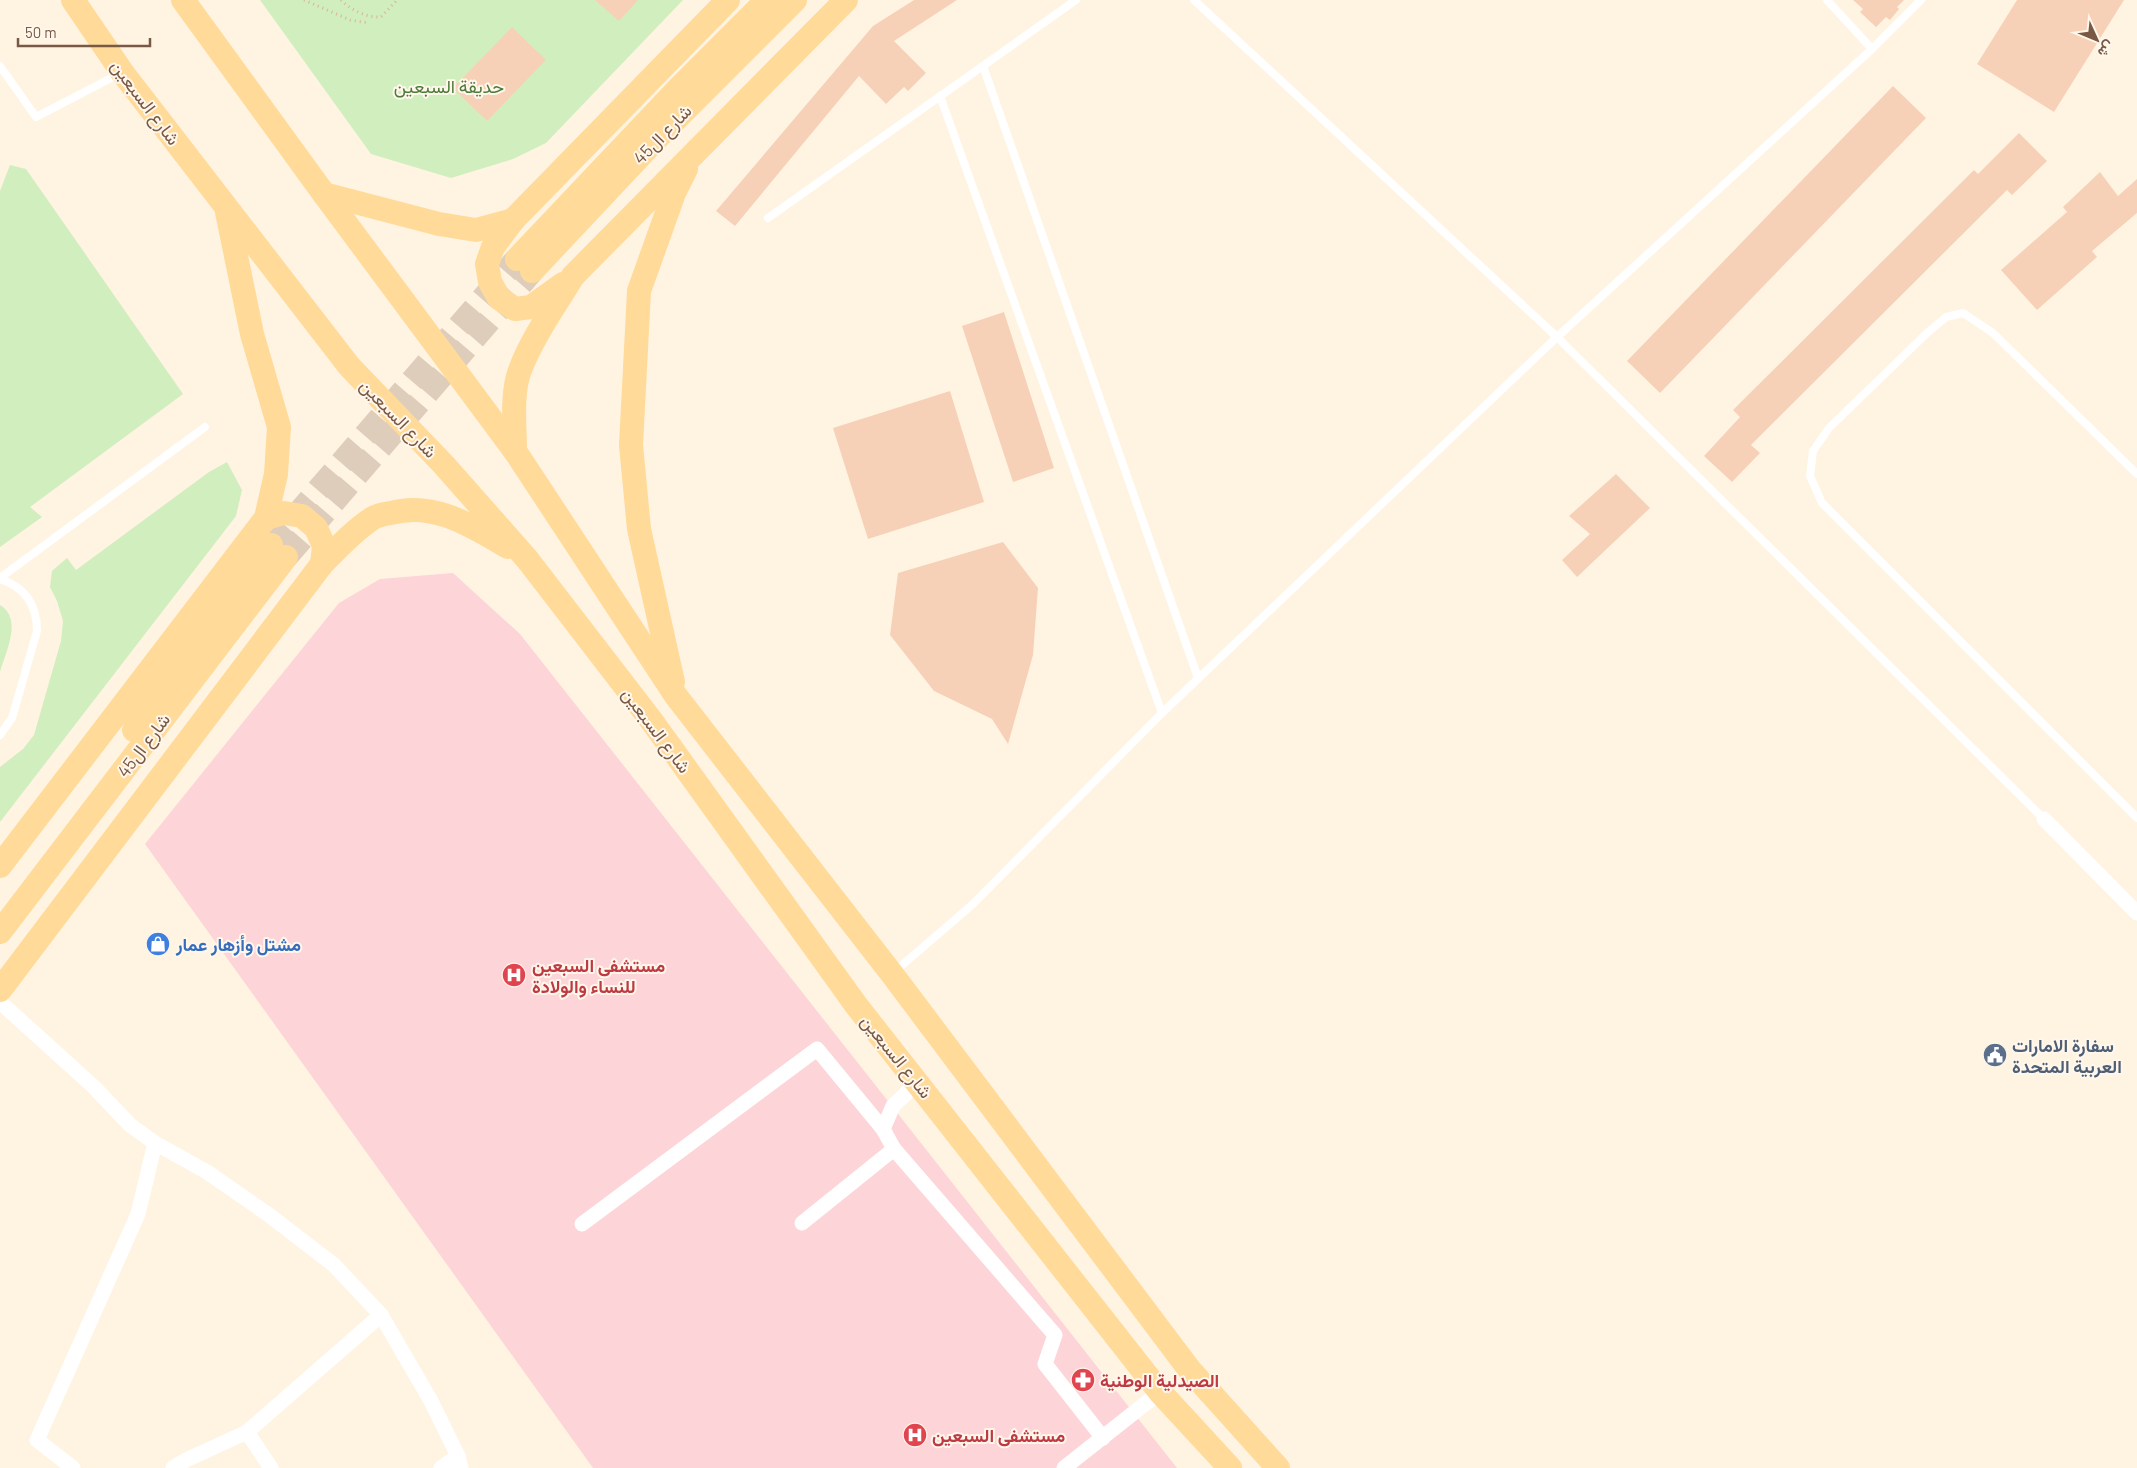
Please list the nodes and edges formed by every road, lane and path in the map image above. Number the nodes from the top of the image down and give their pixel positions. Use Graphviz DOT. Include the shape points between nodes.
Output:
graph roads {
  1 [pos="73,0"];
  2 [pos="183,0"];
  3 [pos="304,0"];
  4 [pos="341,0"];
  5 [pos="397,0"];
  6 [pos="728,0"];
  7 [pos="767,0"];
  8 [pos="795,0"];
  9 [pos="846,0"];
  10 [pos="1076,0"];
  11 [pos="1194,0"];
  12 [pos="1827,0"];
  13 [pos="1921,0"];
  14 [pos="369,22"];
  15 [pos="1872,49"];
  16 [pos="0,66"];
  17 [pos="983,66"];
  18 [pos="122,72"];
  19 [pos="940,96"];
  20 [pos="695,151"];
  21 [pos="324,194"];
  22 [pos="226,205"];
  23 [pos="768,218"];
  24 [pos="513,220"];
  25 [pos="573,276"];
  26 [pos="1556,337"];
  27 [pos="205,427"];
  28 [pos="516,451"];
  29 [pos="2137,474"];
  30 [pos="266,518"];
  31 [pos="527,559"];
  32 [pos="322,564"];
  33 [pos="0,579"];
  34 [pos="1198,678"];
  35 [pos="676,696"];
  36 [pos="1162,713"];
  37 [pos="0,735"];
  38 [pos="2137,818"];
  39 [pos="2044,819"];
  40 [pos="0,866"];
  41 [pos="0,906"];
  42 [pos="2137,913"];
  43 [pos="0,932"];
  44 [pos="892,974"];
  45 [pos="0,990"];
  46 [pos="0,1002"];
  47 [pos="918,1082"];
  48 [pos="883,1129"];
  49 [pos="156,1143"];
  50 [pos="894,1149"];
  51 [pos="802,1223"];
  52 [pos="582,1224"];
  53 [pos="381,1316"];
  54 [pos="1160,1392"];
  55 [pos="248,1432"];
  56 [pos="1103,1438"];
  57 [pos="460,1462"];
  58 [pos="73,1468"];
  59 [pos="173,1468"];
  60 [pos="271,1468"];
  61 [pos="440,1468"];
  62 [pos="1064,1468"];
  63 [pos="1230,1468"];
  64 [pos="1278,1468"];
  1 -- 18 [label="main road, شارع السبعين"];
  2 -- 21 [label="main road, شارع السبعين"];
  3 -- 14 [label="path" via="350,20"];
  4 -- 5 [label="path" via="349,8 381,17"];
  6 -- 24 [label="main road"];
  7 -- 8 [label="main road, شارع ال45" via="679,88 524,265 656,140"];
  9 -- 20 [label="main road"];
  10 -- 17 [label="lane"];
  11 -- 26 [label="lane"];
  12 -- 15 [label="lane"];
  13 -- 15 [label="lane"];
  15 -- 26 [label="lane"];
  16 -- 18 [label="lane" via="36,116"];
  17 -- 19 [label="lane"];
  17 -- 34 [label="lane"];
  18 -- 22 [label="main road, شارع السبعين"];
  19 -- 23 [label="lane"];
  19 -- 36 [label="lane"];
  20 -- 25 [label="main road"];
  20 -- 35 [label="main road" via="674,194 639,291 631,445 639,528"];
  21 -- 24 [label="main road" via="439,224 476,230"];
  21 -- 28 [label="main road, شارع السبعين"];
  22 -- 30 [label="main road" via="252,334 279,427 276,474"];
  22 -- 31 [label="main road, شارع السبعين" via="349,366 444,465"];
  24 -- 25 [label="main road" via="493,246 487,264 490,282 499,298 514,309 531,306"];
  25 -- 28 [label="main road" via="519,371 515,404"];
  26 -- 34 [label="lane"];
  26 -- 39 [label="lane"];
  27 -- 33 [label="lane"];
  28 -- 35 [label="main road, شارع السبعين"];
  29 -- 38 [label="lane" via="1992,333 1963,313 1940,322 1829,428 1813,451 1810,476 1822,503"];
  30 -- 32 [label="main road" via="284,513 302,516 316,528 324,546"];
  30 -- 40 [label="main road"];
  31 -- 32 [label="main road" via="472,526 437,512 406,509 374,517"];
  31 -- 47 [label="main road, شارع السبعين" via="651,720 856,1005"];
  32 -- 45 [label="main road"];
  33 -- 37 [label="lane" via="15,585 28,597 34,608 37,631 12,718"];
  34 -- 36 [label="lane"];
  35 -- 44 [label="main road, شارع السبعين"];
  36 -- 44 [label="lane" via="973,904"];
  39 -- 42 [label="street"];
  41 -- 43 [label="main road, شارع ال45" via="279,551"];
  44 -- 64 [label="main road, شارع السبعين" via="1189,1369"];
  46 -- 49 [label="street" via="94,1087 130,1126"];
  47 -- 48 [label="street" via="893,1106"];
  47 -- 54 [label="main road, شارع السبعين"];
  48 -- 50 [label="street"];
  48 -- 52 [label="street" via="817,1048"];
  49 -- 53 [label="street" via="207,1172 334,1265"];
  49 -- 58 [label="street" via="138,1214 37,1440"];
  50 -- 51 [label="street"];
  50 -- 56 [label="street" via="1055,1335 1045,1364"];
  53 -- 55 [label="street"];
  53 -- 57 [label="street" via="431,1401"];
  54 -- 56 [label="street"];
  54 -- 63 [label="main road, شارع السبعين"];
  55 -- 59 [label="street"];
  55 -- 60 [label="street"];
  56 -- 62 [label="street"];
  57 -- 61 [label="street"];
}
